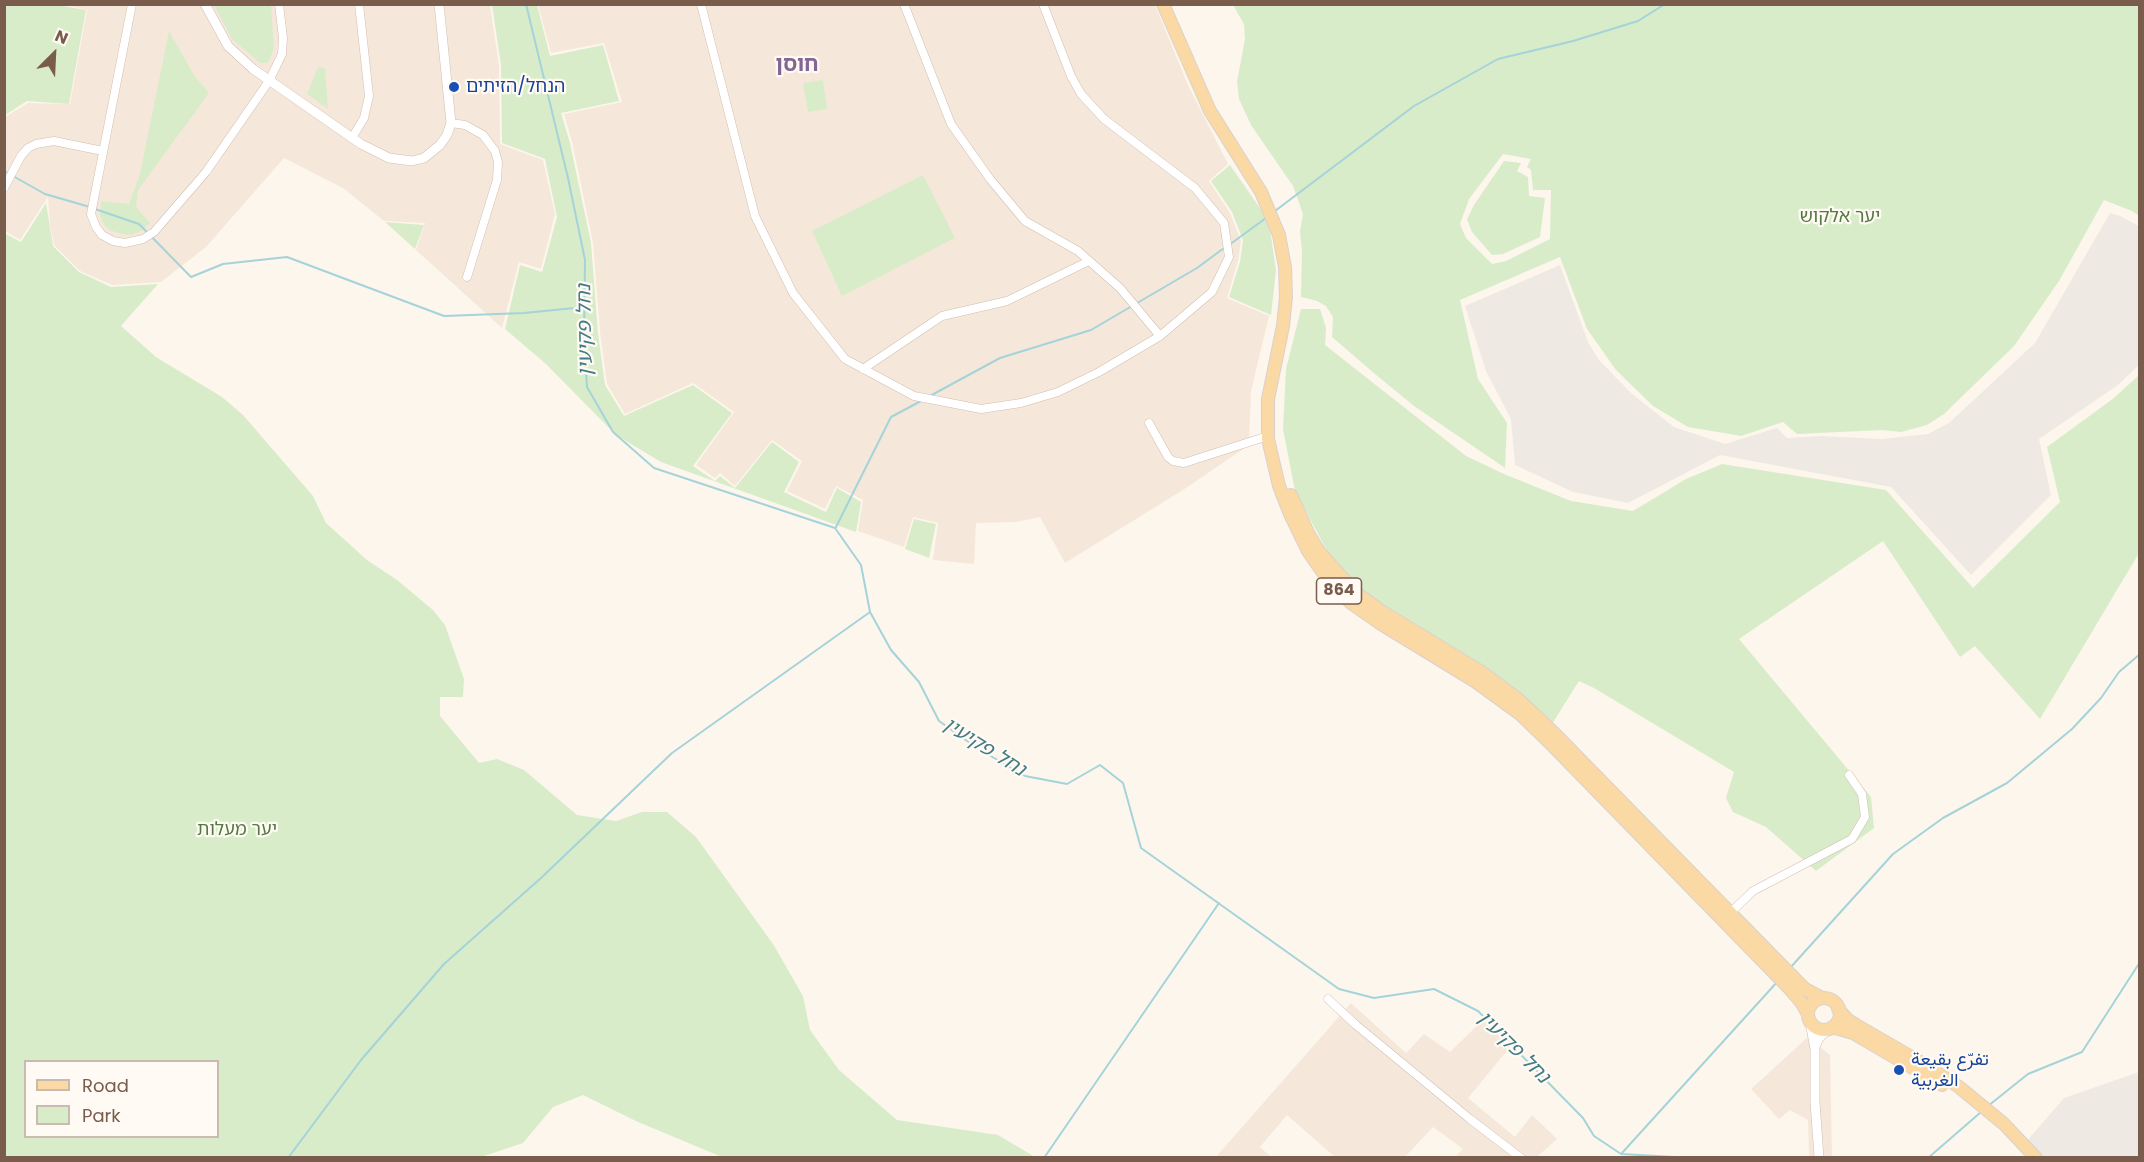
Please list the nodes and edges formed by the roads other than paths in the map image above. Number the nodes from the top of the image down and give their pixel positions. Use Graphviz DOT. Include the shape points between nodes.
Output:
graph roads {
  1 [pos="132,4"];
  2 [pos="204,4"];
  3 [pos="279,4"];
  4 [pos="359,4"];
  5 [pos="439,4"];
  6 [pos="701,4"];
  7 [pos="904,4"];
  8 [pos="1043,4"];
  9 [pos="1163,4"];
  10 [pos="1171,4"];
  11 [pos="269,81"];
  12 [pos="450,123"];
  13 [pos="352,138"];
  14 [pos="103,151"];
  15 [pos="4,188"];
  16 [pos="1089,261"];
  17 [pos="466,277"];
  18 [pos="1160,336"];
  19 [pos="863,369"];
  20 [pos="1149,423"];
  21 [pos="1268,436"];
  22 [pos="1849,776"];
  23 [pos="1730,912"];
  24 [pos="1733,931"];
  25 [pos="1822,998"];
  26 [pos="1328,999"];
  27 [pos="1838,1009"];
  28 [pos="1809,1018"];
  29 [pos="1830,1028"];
  30 [pos="1815,1049"];
  31 [pos="2004,1124"];
  32 [pos="1521,1158"];
  33 [pos="1819,1158"];
  34 [pos="2036,1158"];
  1 -- 14 [label="street"];
  2 -- 11 [label="street" via="228,46"];
  3 -- 11 [label="street" via="282,54"];
  4 -- 13 [label="street" via="369,96 364,118"];
  5 -- 12 [label="street"];
  6 -- 19 [label="street" via="755,216 793,293 845,359"];
  7 -- 16 [label="street" via="951,124 990,179 1025,221"];
  8 -- 18 [label="street" via="1081,94 1104,119 1195,188 1224,223 1229,258 1212,292"];
  9 -- 21 [label="main road, 864" via="1210,111 1261,192 1279,235 1286,297 1268,399"];
  10 -- 23 [label="main road, 864" via="1217,109 1268,189 1287,238 1293,280 1292,316 1277,389 1276,446 1309,535 1330,566 1369,603 1518,699"];
  11 -- 13 [label="street"];
  11 -- 14 [label="street" via="199,181 154,232 143,239 113,241 96,227 92,203"];
  12 -- 13 [label="street" via="440,146 424,158 412,161 389,158"];
  12 -- 17 [label="street" via="465,125 483,135 498,162 497,180"];
  14 -- 15 [label="street" via="54,141 36,144 21,156"];
  16 -- 18 [label="street" via="1120,288"];
  16 -- 19 [label="street" via="1007,301 942,316"];
  18 -- 19 [label="street" via="1058,392 981,409 914,396"];
  20 -- 21 [label="street" via="1168,457 1184,463"];
  21 -- 24 [label="main road, 864" via="1274,469 1290,514 1318,567 1340,592 1381,624 1520,714"];
  22 -- 23 [label="street" via="1862,794 1865,817 1852,839 1753,891"];
  23 -- 24 [label="street" via="1727,919"];
  23 -- 25 [label="main road, 864" via="1805,988"];
  24 -- 28 [label="main road, 864" via="1788,987"];
  25 -- 27 [label="main road" via="1832,1000"];
  25 -- 28 [label="main road" via="1812,1002"];
  26 -- 32 [label="street"];
  27 -- 29 [label="main road" via="1838,1019"];
  27 -- 31 [label="main road" via="1848,1020 1959,1087"];
  28 -- 29 [label="main road" via="1818,1028"];
  28 -- 30 [label="street"];
  29 -- 30 [label="street" via="1819,1038"];
  29 -- 31 [label="main road" via="1840,1027 1853,1033"];
  30 -- 33 [label="street"];
  31 -- 34 [label="main road"];
}
